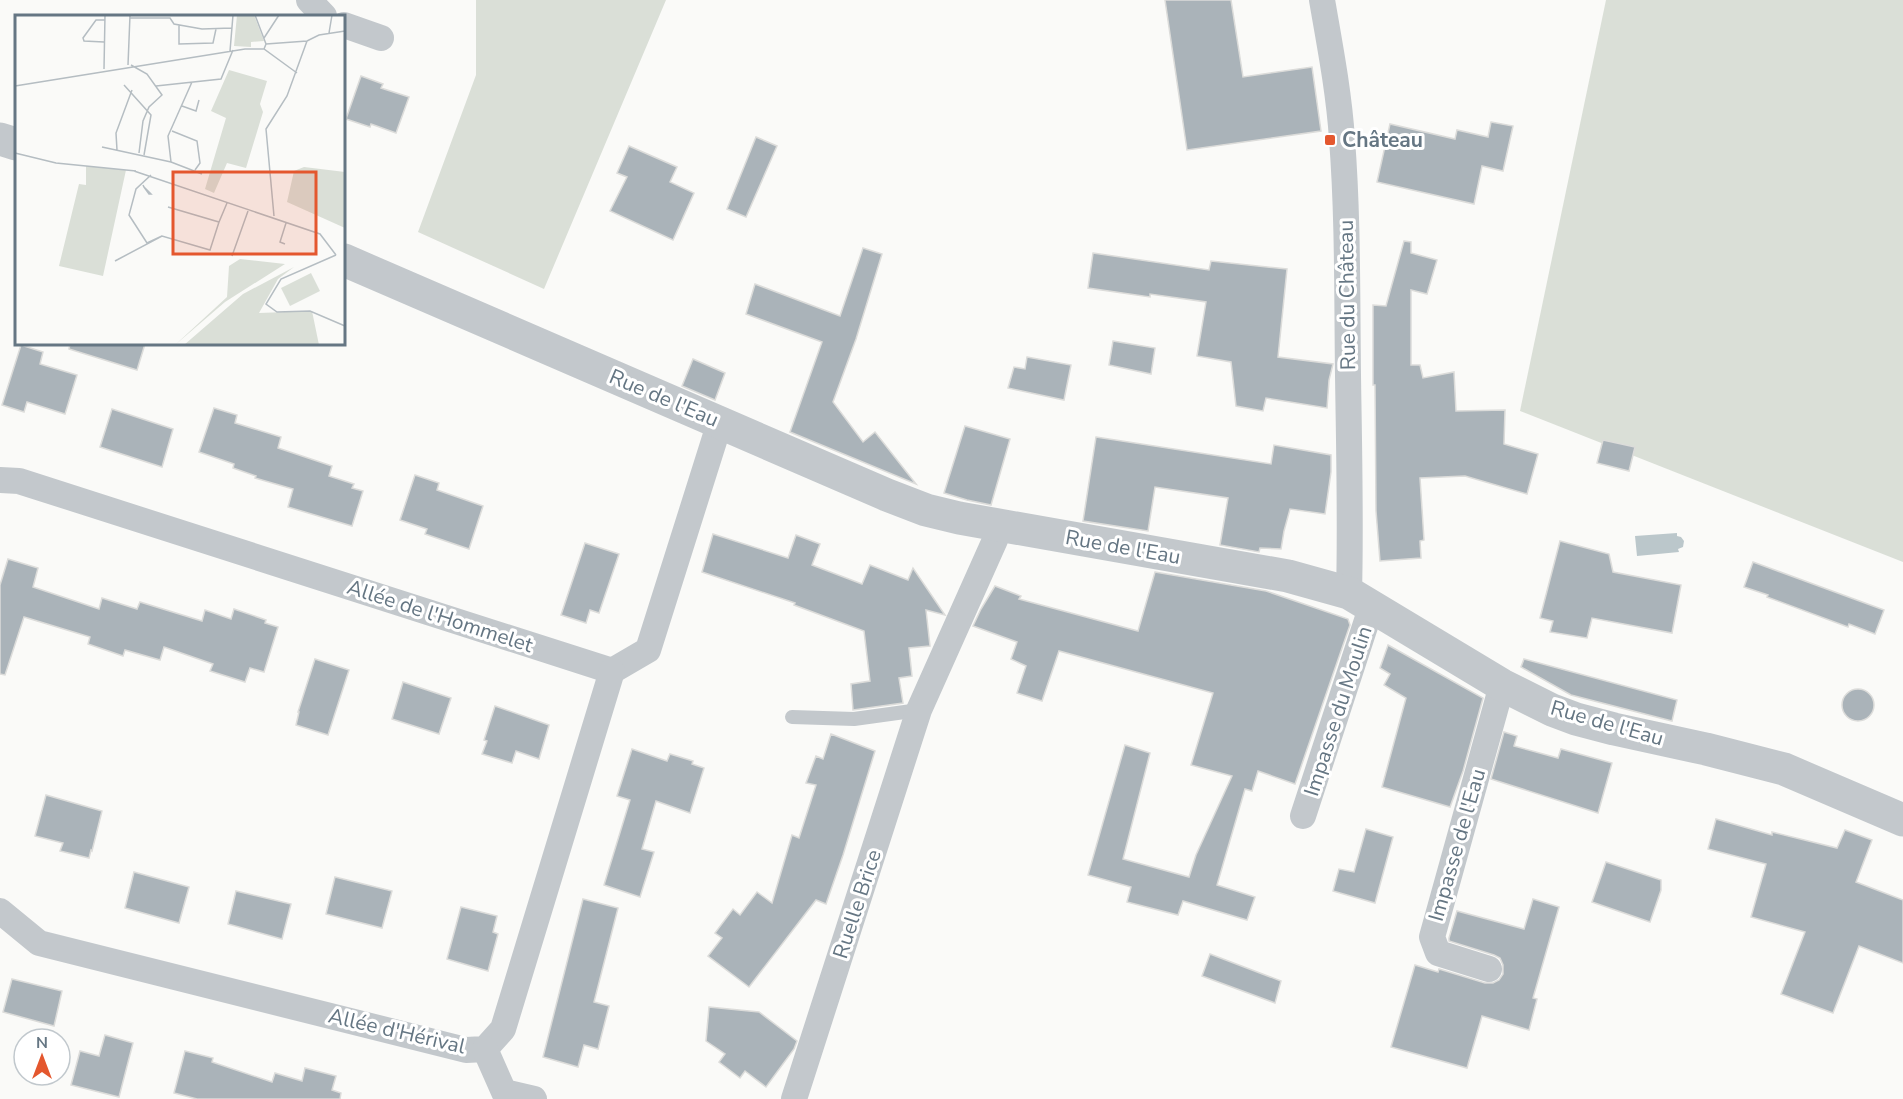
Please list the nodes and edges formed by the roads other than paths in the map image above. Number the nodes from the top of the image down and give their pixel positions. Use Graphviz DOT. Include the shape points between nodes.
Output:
graph roads {
  1 [pos="309,0"];
  2 [pos="1322,0"];
  3 [pos="323,15"];
  4 [pos="345,25"];
  5 [pos="381,38"];
  6 [pos="0,139"];
  7 [pos="15,144"];
  8 [pos="345,260"];
  9 [pos="720,422"];
  10 [pos="0,480"];
  11 [pos="999,527"];
  12 [pos="1361,599"];
  13 [pos="612,671"];
  14 [pos="1502,685"];
  15 [pos="919,710"];
  16 [pos="792,717"];
  17 [pos="1303,816"];
  18 [pos="1903,820"];
  19 [pos="0,911"];
  20 [pos="1489,969"];
  21 [pos="485,1049"];
  22 [pos="534,1099"];
  23 [pos="794,1099"];
  1 -- 3 [label="street"];
  2 -- 12 [label="street, Rue du Château" via="1344,164 1350,515"];
  4 -- 5 [label="street"];
  6 -- 7 [label="street"];
  8 -- 9 [label="street, Rue de l'Eau"];
  9 -- 11 [label="street, Rue de l'Eau" via="926,510"];
  9 -- 13 [label="street" via="648,650"];
  10 -- 13 [label="street, Allée de l'Hommelet" via="19,481"];
  11 -- 12 [label="street, Rue de l'Eau" via="1288,576"];
  11 -- 15 [label="street, Ruelle Brice"];
  12 -- 14 [label="street, Rue de l'Eau"];
  12 -- 17 [label="street, Impasse du Moulin"];
  13 -- 21 [label="street, Allée d'Hérival" via="502,1029"];
  14 -- 18 [label="street, Rue de l'Eau" via="1576,719 1784,769"];
  14 -- 20 [label="street, Impasse de l'Eau" via="1432,937 1438,953"];
  15 -- 16 [label="lane" via="854,719"];
  15 -- 23 [label="street, Ruelle Brice"];
  19 -- 21 [label="street, Allée d'Hérival" via="39,943 466,1050"];
  21 -- 22 [label="street" via="504,1092"];
}
